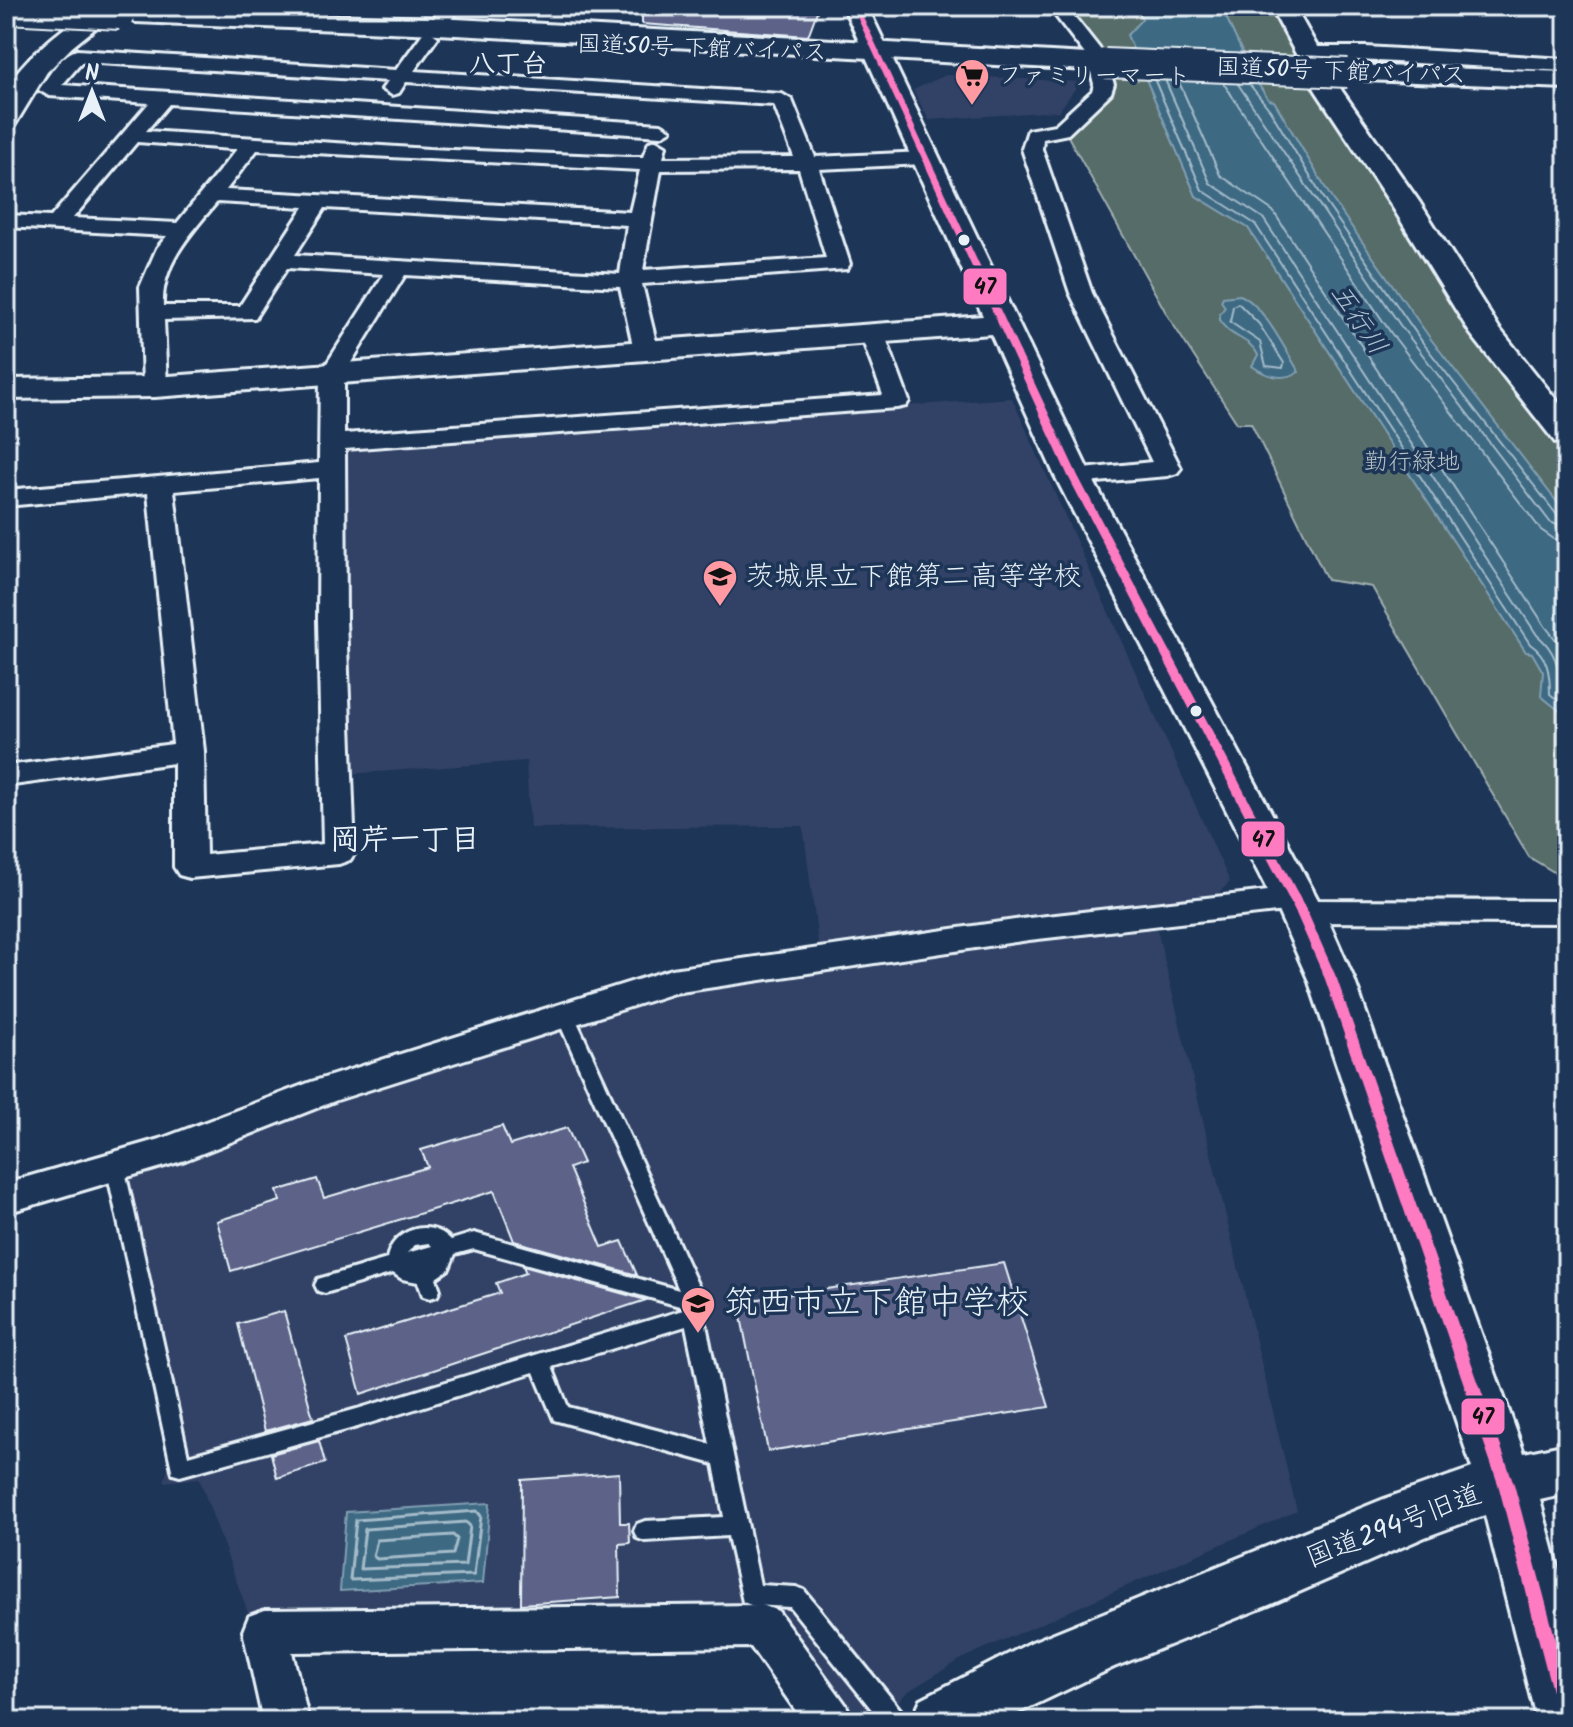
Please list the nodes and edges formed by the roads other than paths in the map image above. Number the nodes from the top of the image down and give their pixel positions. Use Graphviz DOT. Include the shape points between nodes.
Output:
graph roads {
  1 [pos="855,6"];
  2 [pos="1057,6"];
  3 [pos="1282,6"];
  4 [pos="6,9"];
  5 [pos="123,12"];
  6 [pos="6,16"];
  7 [pos="439,23"];
  8 [pos="276,24"];
  9 [pos="876,53"];
  10 [pos="1307,53"];
  11 [pos="1099,61"];
  12 [pos="1567,65"];
  13 [pos="401,76"];
  14 [pos="1567,80"];
  15 [pos="675,93"];
  16 [pos="164,98"];
  17 [pos="376,112"];
  18 [pos="6,117"];
  19 [pos="661,130"];
  20 [pos="132,136"];
  21 [pos="252,144"];
  22 [pos="924,158"];
  23 [pos="650,166"];
  24 [pos="808,166"];
  25 [pos="211,195"];
  26 [pos="318,202"];
  27 [pos="639,219"];
  28 [pos="6,221"];
  29 [pos="58,222"];
  30 [pos="183,230"];
  31 [pos="279,261"];
  32 [pos="398,269"];
  33 [pos="630,280"];
  34 [pos="152,313"];
  35 [pos="1002,324"];
  36 [pos="872,333"];
  37 [pos="646,350"];
  38 [pos="332,374"];
  39 [pos="155,387"];
  40 [pos="6,389"];
  41 [pos="1567,435"];
  42 [pos="332,455"];
  43 [pos="1073,476"];
  44 [pos="160,484"];
  45 [pos="6,498"];
  46 [pos="189,751"];
  47 [pos="6,776"];
  48 [pos="1298,905"];
  49 [pos="1567,912"];
  50 [pos="564,1013"];
  51 [pos="115,1166"];
  52 [pos="6,1198"];
  53 [pos="413,1232"];
  54 [pos="446,1248"];
  55 [pos="397,1265"];
  56 [pos="425,1274"];
  57 [pos="325,1285"];
  58 [pos="693,1308"];
  59 [pos="540,1362"];
  60 [pos="723,1457"];
  61 [pos="1567,1469"];
  62 [pos="1506,1484"];
  63 [pos="737,1526"];
  64 [pos="645,1531"];
  65 [pos="1554,1610"];
  66 [pos="1567,1714"];
  67 [pos="286,1721"];
  68 [pos="830,1721"];
  69 [pos="895,1721"];
  70 [pos="943,1721"];
  1 -- 9 [label="main road, 国道294号旧道"];
  2 -- 11 [label="street"];
  3 -- 10 [label="main road"];
  4 -- 5 [label="main road, 国道50号 下館バイパス, bridge"];
  5 -- 6 [label="main road, bridge"];
  5 -- 8 [label="main road"];
  5 -- 8 [label="main road, 国道50号 下館バイパス"];
  5 -- 18 [label="main road" via="55,46 37,64"];
  7 -- 8 [label="main road, 国道50号 下館バイパス"];
  7 -- 9 [label="main road, 国道50号 下館バイパス"];
  7 -- 13 [label="street"];
  9 -- 11 [label="main road, 国道50号 下館バイパス"];
  9 -- 22 [label="main road, 国道294号旧道"];
  10 -- 12 [label="street"];
  10 -- 41 [label="main road" via="1486,333"];
  11 -- 14 [label="main road, 国道50号 下館バイパス, bridge"];
  11 -- 43 [label="street" via="1101,93 1061,130 1035,134 1034,161 1081,293 1168,468"];
  13 -- 15 [label="street"];
  13 -- 16 [label="street" via="77,56 49,90"];
  13 -- 17 [label="street"];
  15 -- 19 [label="street"];
  15 -- 24 [label="street" via="782,100"];
  16 -- 17 [label="street"];
  16 -- 20 [label="street"];
  17 -- 19 [label="street"];
  19 -- 23 [label="street"];
  20 -- 21 [label="street"];
  20 -- 29 [label="street"];
  21 -- 23 [label="street"];
  21 -- 25 [label="street"];
  22 -- 24 [label="street"];
  22 -- 35 [label="main road, 国道294号旧道"];
  23 -- 24 [label="street"];
  23 -- 27 [label="street"];
  24 -- 33 [label="street" via="839,264"];
  25 -- 26 [label="street"];
  25 -- 30 [label="street"];
  26 -- 27 [label="street"];
  26 -- 31 [label="street"];
  27 -- 33 [label="street"];
  28 -- 29 [label="street"];
  29 -- 30 [label="street"];
  30 -- 34 [label="street" via="168,248 151,287"];
  31 -- 32 [label="street"];
  31 -- 34 [label="street" via="247,313"];
  32 -- 33 [label="street"];
  32 -- 38 [label="street"];
  33 -- 37 [label="street"];
  34 -- 39 [label="street"];
  35 -- 36 [label="main road"];
  35 -- 43 [label="main road, 国道294号旧道"];
  36 -- 37 [label="main road"];
  36 -- 42 [label="street" via="897,401"];
  37 -- 38 [label="main road"];
  38 -- 39 [label="main road"];
  38 -- 42 [label="street"];
  39 -- 40 [label="main road"];
  42 -- 44 [label="street"];
  42 -- 46 [label="street" via="339,853 190,867"];
  43 -- 48 [label="main road, 国道294号旧道"];
  44 -- 45 [label="street"];
  44 -- 46 [label="street"];
  46 -- 47 [label="street"];
  48 -- 49 [label="street"];
  48 -- 50 [label="street" via="1029,929 761,966 672,981"];
  48 -- 62 [label="main road, 国道294号旧道" via="1369,1082"];
  50 -- 51 [label="street"];
  50 -- 58 [label="lane" via="688,1286"];
  51 -- 52 [label="street"];
  51 -- 59 [label="lane" via="180,1467"];
  53 -- 54 [label="lane" via="437,1238"];
  53 -- 55 [label="lane" via="397,1251"];
  53 -- 56 [label="lane"];
  54 -- 56 [label="lane"];
  54 -- 58 [label="lane" via="474,1241"];
  55 -- 56 [label="lane"];
  55 -- 57 [label="lane"];
  58 -- 59 [label="lane"];
  58 -- 60 [label="lane"];
  59 -- 60 [label="lane" via="561,1414"];
  60 -- 63 [label="lane"];
  61 -- 62 [label="main road"];
  62 -- 65 [label="main road"];
  62 -- 70 [label="main road, 国道294号旧道" via="1075,1656 974,1701"];
  63 -- 64 [label="lane"];
  63 -- 69 [label="lane" via="751,1595 796,1597"];
  65 -- 66 [label="main road"];
  67 -- 68 [label="street" via="265,1631 762,1626"];
}
